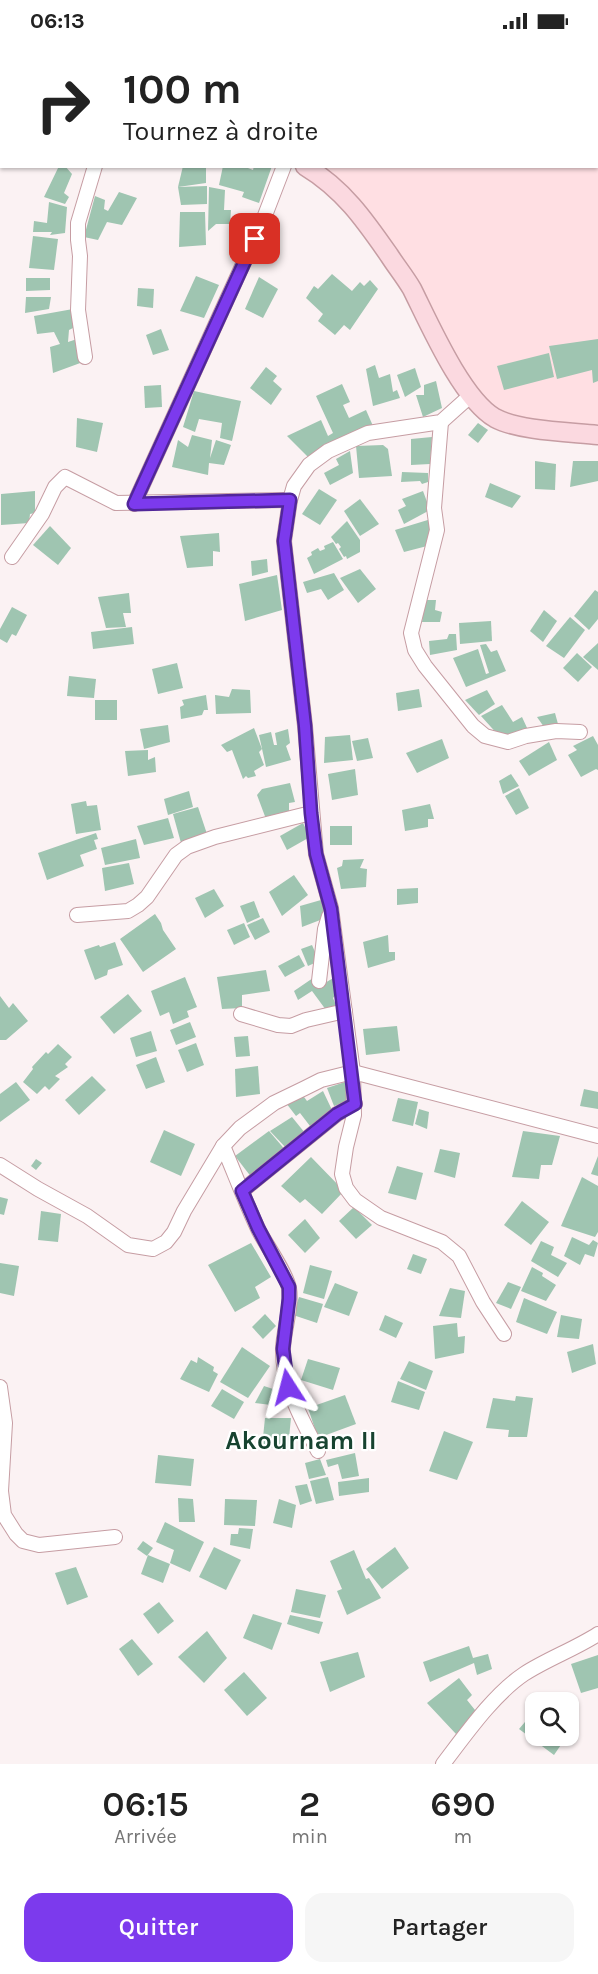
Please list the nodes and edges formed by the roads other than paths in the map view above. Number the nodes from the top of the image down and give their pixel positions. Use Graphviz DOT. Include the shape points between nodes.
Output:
graph roads {
  1 [pos="94,168"];
  2 [pos="283,168"];
  3 [pos="308,168"];
  4 [pos="85,357"];
  5 [pos="470,396"];
  6 [pos="441,422"];
  7 [pos="598,435"];
  8 [pos="290,500"];
  9 [pos="134,504"];
  10 [pos="12,557"];
  11 [pos="580,732"];
  12 [pos="311,813"];
  13 [pos="331,909"];
  14 [pos="77,915"];
  15 [pos="319,981"];
  16 [pos="345,1011"];
  17 [pos="241,1014"];
  18 [pos="353,1072"];
  19 [pos="355,1104"];
  20 [pos="598,1136"];
  21 [pos="223,1146"];
  22 [pos="0,1164"];
  23 [pos="242,1191"];
  24 [pos="504,1334"];
  25 [pos="0,1387"];
  26 [pos="318,1451"];
  27 [pos="115,1537"];
  28 [pos="598,1634"];
  29 [pos="443,1764"];
  1 -- 4 [label="street" via="78,232 78,310"];
  2 -- 9 [label="street"];
  3 -- 5 [label="street" via="353,205 368,224 410,286"];
  5 -- 6 [label="street"];
  5 -- 7 [label="street" via="494,417 509,424"];
  6 -- 8 [label="street" via="368,433 328,451 309,465 294,486"];
  6 -- 11 [label="street" via="434,508 437,530 411,633 415,650 484,736 508,742 556,731"];
  8 -- 9 [label="street"];
  8 -- 12 [label="street" via="284,541"];
  9 -- 10 [label="street" via="116,503 65,477"];
  12 -- 13 [label="street" via="316,854"];
  12 -- 14 [label="street" via="188,847 176,855 138,905 128,911"];
  13 -- 15 [label="street"];
  13 -- 16 [label="street"];
  16 -- 17 [label="street" via="291,1026"];
  16 -- 18 [label="street"];
  18 -- 19 [label="street"];
  18 -- 20 [label="street"];
  18 -- 21 [label="street" via="321,1080 274,1103"];
  19 -- 23 [label="street" via="337,1114"];
  19 -- 24 [label="street" via="342,1174 346,1188 355,1200 381,1218 442,1242 459,1256"];
  21 -- 22 [label="street" via="174,1232 153,1249 128,1245"];
  21 -- 23 [label="street"];
  23 -- 26 [label="street" via="289,1287 284,1369 295,1404"];
  25 -- 27 [label="street" via="5,1423 1,1491 4,1515 16,1534 23,1541 39,1545"];
  28 -- 29 [label="street" via="524,1674 471,1727"];
}
